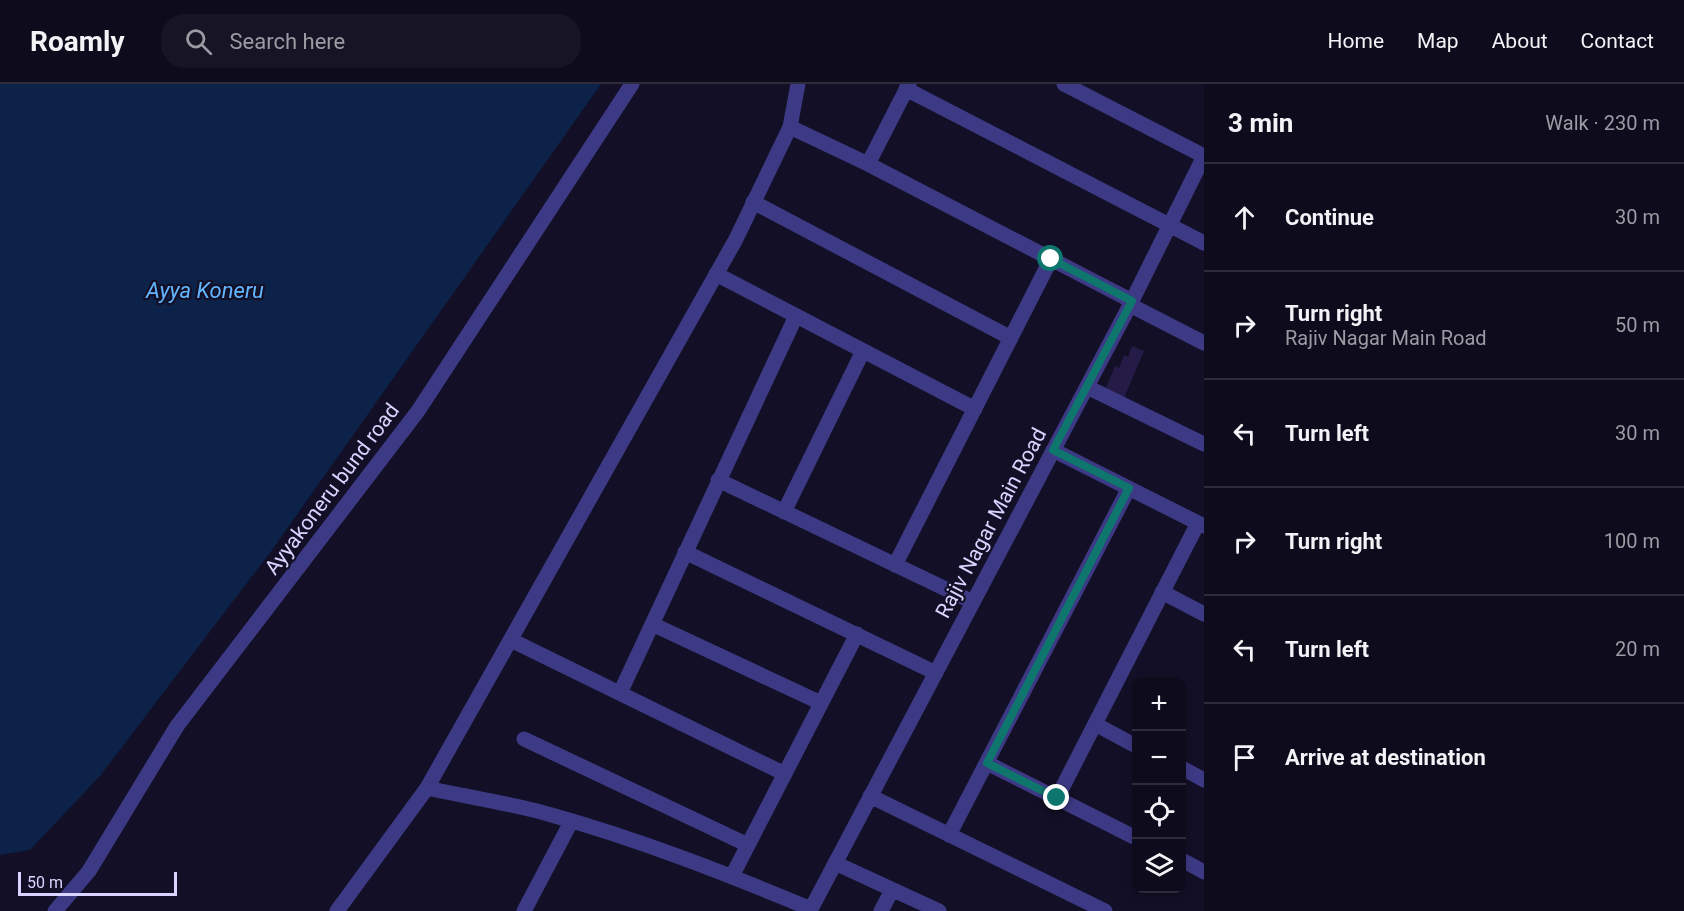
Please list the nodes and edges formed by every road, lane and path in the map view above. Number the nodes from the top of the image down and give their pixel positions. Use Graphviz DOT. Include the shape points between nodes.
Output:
graph roads {
  1 [pos="632,84"];
  2 [pos="798,84"];
  3 [pos="1064,84"];
  4 [pos="908,86"];
  5 [pos="790,127"];
  6 [pos="1204,156"];
  7 [pos="868,164"];
  8 [pos="753,202"];
  9 [pos="1169,225"];
  10 [pos="1204,243"];
  11 [pos="1051,259"];
  12 [pos="716,274"];
  13 [pos="1131,303"];
  14 [pos="796,316"];
  15 [pos="1011,338"];
  16 [pos="1204,343"];
  17 [pos="863,351"];
  18 [pos="1087,387"];
  19 [pos="975,409"];
  20 [pos="1204,444"];
  21 [pos="1053,450"];
  22 [pos="718,480"];
  23 [pos="1129,488"];
  24 [pos="784,512"];
  25 [pos="1201,525"];
  26 [pos="686,552"];
  27 [pos="895,565"];
  28 [pos="1162,592"];
  29 [pos="973,602"];
  30 [pos="1204,614"];
  31 [pos="652,624"];
  32 [pos="857,634"];
  33 [pos="511,640"];
  34 [pos="936,673"];
  35 [pos="620,693"];
  36 [pos="821,704"];
  37 [pos="1095,724"];
  38 [pos="524,740"];
  39 [pos="1132,743"];
  40 [pos="987,763"];
  41 [pos="1186,770"];
  42 [pos="784,774"];
  43 [pos="1204,780"];
  44 [pos="427,788"];
  45 [pos="870,796"];
  46 [pos="1057,798"];
  47 [pos="571,822"];
  48 [pos="949,835"];
  49 [pos="1132,836"];
  50 [pos="748,845"];
  51 [pos="1186,862"];
  52 [pos="835,863"];
  53 [pos="1204,872"];
  54 [pos="732,876"];
  55 [pos="892,890"];
  56 [pos="55,911"];
  57 [pos="337,911"];
  58 [pos="524,911"];
  59 [pos="882,911"];
  60 [pos="939,911"];
  61 [pos="1105,911"];
  1 -- 56 [label="street, Ayyakoneru bund road" via="418,411 177,726 89,871"];
  2 -- 5 [label="street"];
  3 -- 6 [label="street"];
  4 -- 7 [label="street"];
  4 -- 9 [label="street"];
  5 -- 7 [label="street"];
  5 -- 8 [label="street"];
  6 -- 9 [label="street, Rajiv Nagar Main Road"];
  7 -- 11 [label="street"];
  8 -- 12 [label="street"];
  8 -- 15 [label="street"];
  9 -- 10 [label="street"];
  9 -- 13 [label="street, Rajiv Nagar Main Road"];
  11 -- 13 [label="street"];
  11 -- 15 [label="street"];
  12 -- 14 [label="street"];
  12 -- 33 [label="street"];
  13 -- 16 [label="street"];
  13 -- 18 [label="street, Rajiv Nagar Main Road"];
  14 -- 17 [label="street"];
  14 -- 22 [label="street"];
  15 -- 19 [label="street"];
  17 -- 19 [label="street"];
  17 -- 24 [label="street"];
  18 -- 20 [label="street"];
  18 -- 21 [label="street, Rajiv Nagar Main Road"];
  19 -- 27 [label="street"];
  21 -- 23 [label="street"];
  21 -- 29 [label="street, Rajiv Nagar Main Road"];
  22 -- 24 [label="street"];
  22 -- 26 [label="street"];
  23 -- 25 [label="street"];
  23 -- 40 [label="street"];
  24 -- 27 [label="street"];
  25 -- 28 [label="street"];
  26 -- 31 [label="street"];
  26 -- 32 [label="street"];
  27 -- 29 [label="street"];
  28 -- 30 [label="street"];
  28 -- 37 [label="street"];
  29 -- 34 [label="street, Rajiv Nagar Main Road"];
  31 -- 35 [label="street"];
  31 -- 36 [label="street"];
  32 -- 34 [label="street"];
  32 -- 36 [label="street"];
  33 -- 35 [label="street"];
  33 -- 44 [label="street"];
  34 -- 45 [label="street, Rajiv Nagar Main Road"];
  35 -- 42 [label="street"];
  36 -- 42 [label="street"];
  37 -- 39 [label="street"];
  37 -- 46 [label="street"];
  38 -- 50 [label="street"];
  40 -- 46 [label="street"];
  40 -- 48 [label="street"];
  41 -- 43 [label="street"];
  42 -- 50 [label="street"];
  44 -- 47 [label="street"];
  44 -- 57 [label="street"];
  45 -- 48 [label="street"];
  45 -- 52 [label="street, Rajiv Nagar Main Road"];
  46 -- 49 [label="street"];
  47 -- 54 [label="street"];
  47 -- 58 [label="street"];
  48 -- 61 [label="street"];
  50 -- 54 [label="street"];
  51 -- 53 [label="street"];
  52 -- 54 [label="street, Rajiv Nagar Main Road" via="811,909"];
  52 -- 55 [label="street"];
  55 -- 59 [label="street"];
  55 -- 60 [label="street"];
}
